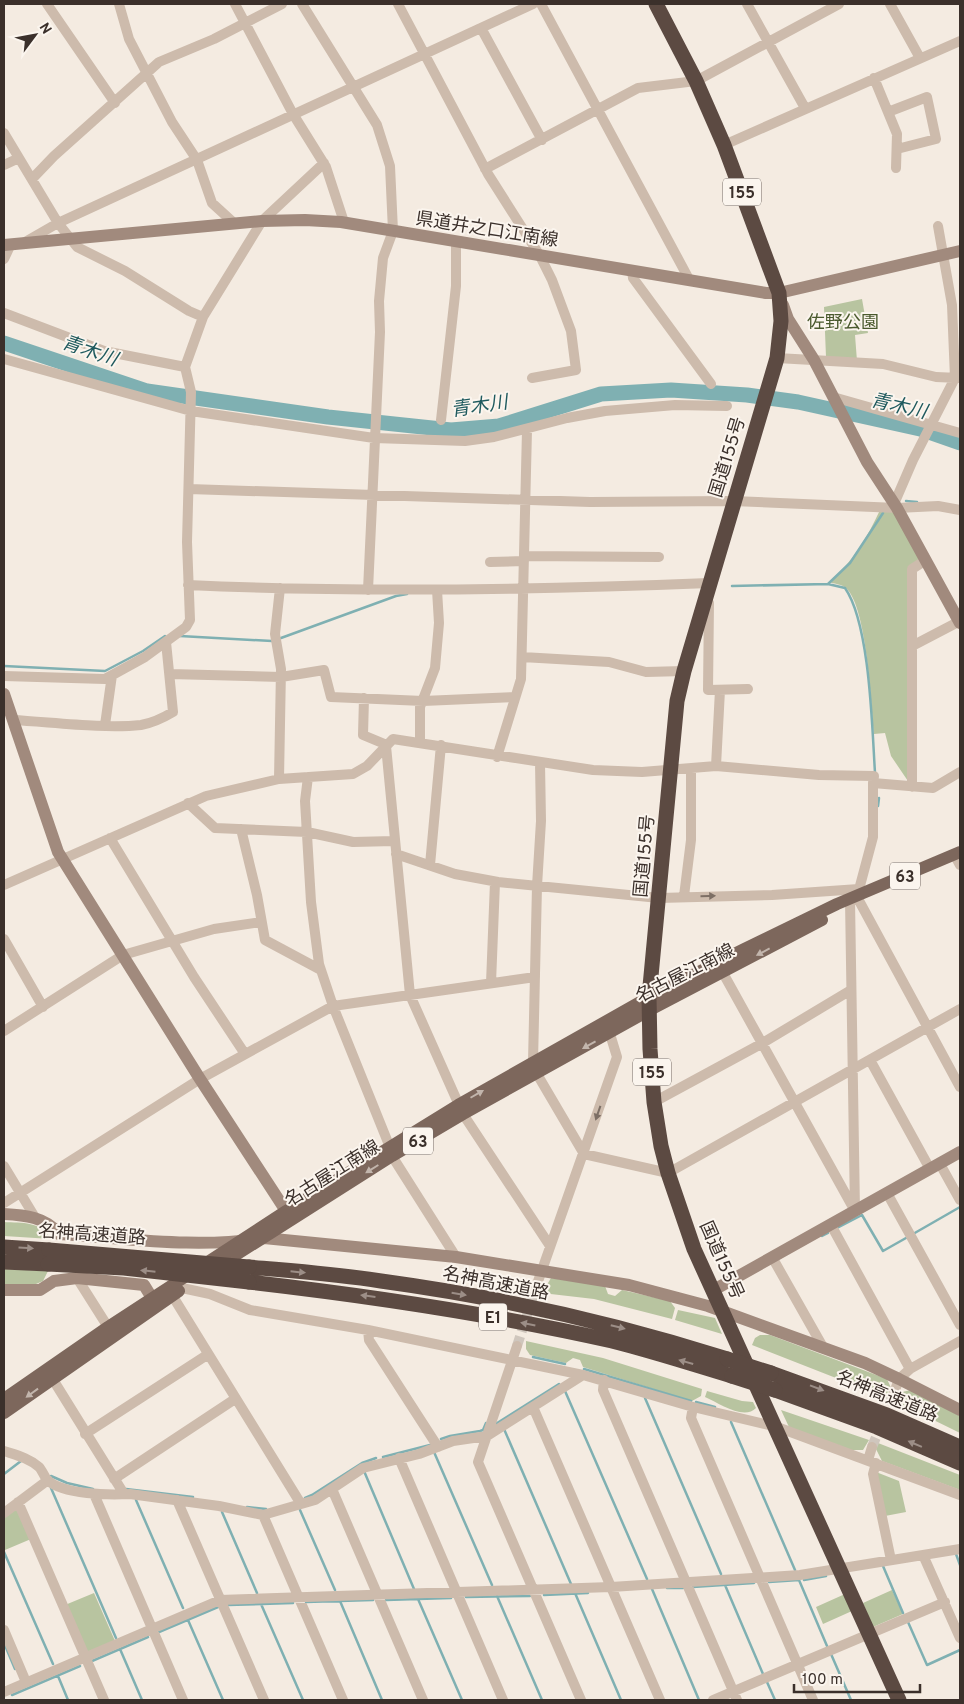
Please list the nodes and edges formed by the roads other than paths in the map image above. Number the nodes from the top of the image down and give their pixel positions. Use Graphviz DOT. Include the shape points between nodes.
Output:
graph roads {
  1 [pos="47,4"];
  2 [pos="119,4"];
  3 [pos="235,4"];
  4 [pos="282,4"];
  5 [pos="302,4"];
  6 [pos="398,4"];
  7 [pos="533,4"];
  8 [pos="541,4"];
  9 [pos="656,4"];
  10 [pos="747,4"];
  11 [pos="839,4"];
  12 [pos="890,4"];
  13 [pos="820,8"];
  14 [pos="245,22"];
  15 [pos="481,28"];
  16 [pos="960,41"];
  17 [pos="768,42"];
  18 [pos="425,53"];
  19 [pos="920,58"];
  20 [pos="146,72"];
  21 [pos="874,78"];
  22 [pos="696,80"];
  23 [pos="352,86"];
  24 [pos="114,103"];
  25 [pos="805,108"];
  26 [pos="598,109"];
  27 [pos="888,112"];
  28 [pos="294,114"];
  29 [pos="4,133"];
  30 [pos="542,140"];
  31 [pos="724,145"];
  32 [pos="897,149"];
  33 [pos="19,158"];
  34 [pos="197,160"];
  35 [pos="324,163"];
  36 [pos="4,165"];
  37 [pos="896,168"];
  38 [pos="486,169"];
  39 [pos="32,179"];
  40 [pos="262,221"];
  41 [pos="341,222"];
  42 [pos="58,224"];
  43 [pos="235,224"];
  44 [pos="938,226"];
  45 [pos="393,232"];
  46 [pos="70,239"];
  47 [pos="456,242"];
  48 [pos="13,244"];
  49 [pos="960,251"];
  50 [pos="944,255"];
  51 [pos="540,256"];
  52 [pos="4,258"];
  53 [pos="632,271"];
  54 [pos="690,281"];
  55 [pos="779,293"];
  56 [pos="4,313"];
  57 [pos="203,317"];
  58 [pos="777,358"];
  59 [pos="4,359"];
  60 [pos="814,360"];
  61 [pos="185,367"];
  62 [pos="532,378"];
  63 [pos="958,378"];
  64 [pos="711,384"];
  65 [pos="834,399"];
  66 [pos="727,406"];
  67 [pos="191,411"];
  68 [pos="441,420"];
  69 [pos="932,424"];
  70 [pos="527,430"];
  71 [pos="960,433"];
  72 [pos="374,438"];
  73 [pos="188,489"];
  74 [pos="371,496"];
  75 [pos="524,500"];
  76 [pos="733,501"];
  77 [pos="896,506"];
  78 [pos="960,510"];
  79 [pos="660,557"];
  80 [pos="524,558"];
  81 [pos="926,560"];
  82 [pos="490,562"];
  83 [pos="709,583"];
  84 [pos="188,585"];
  85 [pos="280,588"];
  86 [pos="523,589"];
  87 [pos="368,590"];
  88 [pos="437,590"];
  89 [pos="960,622"];
  90 [pos="166,642"];
  91 [pos="914,645"];
  92 [pos="522,657"];
  93 [pos="684,671"];
  94 [pos="170,674"];
  95 [pos="112,675"];
  96 [pos="4,676"];
  97 [pos="281,678"];
  98 [pos="748,689"];
  99 [pos="720,690"];
  100 [pos="4,694"];
  101 [pos="515,697"];
  102 [pos="364,698"];
  103 [pos="423,701"];
  104 [pos="13,720"];
  105 [pos="105,725"];
  106 [pos="420,742"];
  107 [pos="442,745"];
  108 [pos="387,746"];
  109 [pos="497,757"];
  110 [pos="540,763"];
  111 [pos="716,766"];
  112 [pos="671,769"];
  113 [pos="691,769"];
  114 [pos="960,772"];
  115 [pos="308,777"];
  116 [pos="279,779"];
  117 [pos="873,783"];
  118 [pos="912,787"];
  119 [pos="188,804"];
  120 [pos="241,829"];
  121 [pos="307,832"];
  122 [pos="110,838"];
  123 [pos="394,841"];
  124 [pos="396,854"];
  125 [pos="958,857"];
  126 [pos="63,860"];
  127 [pos="430,865"];
  128 [pos="495,882"];
  129 [pos="4,885"];
  130 [pos="537,886"];
  131 [pos="684,896"];
  132 [pos="855,896"];
  133 [pos="659,898"];
  134 [pos="261,922"];
  135 [pos="4,939"];
  136 [pos="172,940"];
  137 [pos="122,955"];
  138 [pos="321,970"];
  139 [pos="723,973"];
  140 [pos="535,977"];
  141 [pos="491,983"];
  142 [pos="851,990"];
  143 [pos="410,996"];
  144 [pos="649,1004"];
  145 [pos="333,1006"];
  146 [pos="43,1007"];
  147 [pos="960,1009"];
  148 [pos="927,1028"];
  149 [pos="4,1031"];
  150 [pos="610,1034"];
  151 [pos="761,1044"];
  152 [pos="245,1054"];
  153 [pos="870,1060"];
  154 [pos="535,1068"];
  155 [pos="854,1069"];
  156 [pos="200,1079"];
  157 [pos="960,1087"];
  158 [pos="654,1102"];
  159 [pos="793,1102"];
  160 [pos="461,1110"];
  161 [pos="391,1151"];
  162 [pos="960,1152"];
  163 [pos="584,1154"];
  164 [pos="4,1166"];
  165 [pos="935,1166"];
  166 [pos="668,1173"];
  167 [pos="20,1192"];
  168 [pos="887,1193"];
  169 [pos="960,1200"];
  170 [pos="4,1203"];
  171 [pos="286,1210"];
  172 [pos="855,1211"];
  173 [pos="4,1214"];
  174 [pos="36,1219"];
  175 [pos="831,1225"];
  176 [pos="59,1234"];
  177 [pos="264,1238"];
  178 [pos="237,1243"];
  179 [pos="550,1246"];
  180 [pos="4,1247"];
  181 [pos="48,1257"];
  182 [pos="456,1257"];
  183 [pos="772,1257"];
  184 [pos="4,1262"];
  185 [pos="542,1270"];
  186 [pos="249,1274"];
  187 [pos="77,1278"];
  188 [pos="54,1280"];
  189 [pos="536,1287"];
  190 [pos="4,1290"];
  191 [pos="712,1291"];
  192 [pos="177,1292"];
  193 [pos="152,1298"];
  194 [pos="725,1313"];
  195 [pos="960,1326"];
  196 [pos="108,1327"];
  197 [pos="368,1330"];
  198 [pos="960,1341"];
  199 [pos="517,1346"];
  200 [pos="822,1348"];
  201 [pos="207,1355"];
  202 [pos="512,1358"];
  203 [pos="910,1369"];
  204 [pos="583,1375"];
  205 [pos="52,1378"];
  206 [pos="900,1378"];
  207 [pos="604,1380"];
  208 [pos="894,1392"];
  209 [pos="4,1399"];
  210 [pos="235,1399"];
  211 [pos="533,1407"];
  212 [pos="694,1407"];
  213 [pos="960,1410"];
  214 [pos="4,1413"];
  215 [pos="777,1427"];
  216 [pos="85,1434"];
  217 [pos="487,1436"];
  218 [pos="872,1446"];
  219 [pos="438,1447"];
  220 [pos="960,1447"];
  221 [pos="4,1451"];
  222 [pos="399,1458"];
  223 [pos="872,1462"];
  224 [pos="960,1463"];
  225 [pos="114,1479"];
  226 [pos="48,1480"];
  227 [pos="332,1489"];
  228 [pos="94,1494"];
  229 [pos="124,1494"];
  230 [pos="960,1495"];
  231 [pos="177,1500"];
  232 [pos="18,1502"];
  233 [pos="301,1504"];
  234 [pos="4,1513"];
  235 [pos="264,1515"];
  236 [pos="960,1549"];
  237 [pos="923,1555"];
  238 [pos="891,1560"];
  239 [pos="840,1569"];
  240 [pos="760,1578"];
  241 [pos="686,1582"];
  242 [pos="611,1587"];
  243 [pos="534,1590"];
  244 [pos="456,1592"];
  245 [pos="378,1595"];
  246 [pos="299,1597"];
  247 [pos="220,1600"];
  248 [pos="944,1602"];
  249 [pos="152,1628"];
  250 [pos="4,1630"];
  251 [pos="869,1633"];
  252 [pos="960,1638"];
  253 [pos="85,1657"];
  254 [pos="797,1664"];
  255 [pos="26,1682"];
  256 [pos="4,1692"];
  257 [pos="735,1696"];
  258 [pos="104,1700"];
  259 [pos="183,1700"];
  260 [pos="264,1700"];
  261 [pos="343,1700"];
  262 [pos="423,1700"];
  263 [pos="503,1700"];
  264 [pos="581,1700"];
  265 [pos="660,1700"];
  266 [pos="713,1700"];
  267 [pos="813,1700"];
  268 [pos="899,1700"];
  1 -- 24 [label="street"];
  2 -- 20 [label="street" via="129,39"];
  3 -- 14 [label="street"];
  4 -- 14 [label="street"];
  5 -- 23 [label="street"];
  6 -- 18 [label="street"];
  7 -- 15 [label="street"];
  8 -- 26 [label="street"];
  9 -- 22 [label="highway, 国道155号 / 155"];
  10 -- 17 [label="street"];
  11 -- 13 [label="street"];
  12 -- 19 [label="street"];
  13 -- 17 [label="street"];
  14 -- 20 [label="street" via="159,62"];
  14 -- 28 [label="street"];
  15 -- 18 [label="street"];
  15 -- 30 [label="street"];
  16 -- 19 [label="street"];
  17 -- 22 [label="street"];
  17 -- 25 [label="street"];
  18 -- 23 [label="street"];
  18 -- 38 [label="street"];
  19 -- 21 [label="street"];
  20 -- 24 [label="street"];
  20 -- 34 [label="street" via="172,122"];
  21 -- 25 [label="street"];
  21 -- 27 [label="street"];
  22 -- 26 [label="street" via="638,88"];
  22 -- 31 [label="highway, 国道155号 / 155"];
  23 -- 28 [label="street"];
  23 -- 45 [label="street" via="377,125 390,166"];
  24 -- 39 [label="street"];
  25 -- 31 [label="street"];
  26 -- 30 [label="street"];
  26 -- 54 [label="street"];
  27 -- 32 [label="street" via="898,134"];
  27 -- 32 [label="street" via="927,97 936,139"];
  28 -- 34 [label="street"];
  28 -- 35 [label="street"];
  29 -- 33 [label="street"];
  30 -- 38 [label="street"];
  31 -- 55 [label="highway, 国道155号 / 155"];
  32 -- 37 [label="street"];
  33 -- 36 [label="street"];
  33 -- 39 [label="street"];
  34 -- 42 [label="street"];
  34 -- 43 [label="street" via="212,204"];
  35 -- 40 [label="street"];
  35 -- 41 [label="street"];
  38 -- 51 [label="street"];
  39 -- 42 [label="street"];
  40 -- 41 [label="street, 県道井之口江南線"];
  40 -- 43 [label="street, 県道井之口江南線"];
  40 -- 57 [label="street"];
  41 -- 45 [label="street, 県道井之口江南線"];
  42 -- 46 [label="street"];
  42 -- 48 [label="street"];
  43 -- 46 [label="street, 県道井之口江南線"];
  44 -- 50 [label="street"];
  45 -- 47 [label="street, 県道井之口江南線"];
  45 -- 72 [label="street" via="383,258 379,300"];
  46 -- 48 [label="street, 県道井之口江南線"];
  46 -- 57 [label="street" via="77,247"];
  47 -- 51 [label="street, 県道井之口江南線"];
  47 -- 68 [label="street" via="456,286"];
  48 -- 52 [label="street"];
  49 -- 50 [label="street, 県道井之口江南線"];
  50 -- 55 [label="street, 県道井之口江南線"];
  50 -- 63 [label="street"];
  51 -- 53 [label="street, 県道井之口江南線"];
  51 -- 62 [label="street" via="571,331 576,370"];
  53 -- 54 [label="street, 県道井之口江南線"];
  53 -- 64 [label="street"];
  54 -- 55 [label="street, 県道井之口江南線"];
  55 -- 58 [label="highway, 国道155号 / 155" via="781,320"];
  55 -- 60 [label="street" via="788,319"];
  56 -- 61 [label="street" via="104,350"];
  57 -- 61 [label="street"];
  58 -- 60 [label="street"];
  58 -- 76 [label="highway, 国道155号 / 155"];
  59 -- 67 [label="street"];
  60 -- 63 [label="street" via="883,364 936,377"];
  60 -- 65 [label="street"];
  61 -- 67 [label="street" via="191,392"];
  63 -- 69 [label="street"];
  65 -- 69 [label="street"];
  65 -- 77 [label="street" via="867,462"];
  66 -- 70 [label="street" via="674,405 605,412 567,418"];
  67 -- 72 [label="street"];
  67 -- 73 [label="street"];
  69 -- 71 [label="street"];
  69 -- 77 [label="street"];
  70 -- 72 [label="street" via="465,441"];
  70 -- 75 [label="street"];
  72 -- 74 [label="street"];
  73 -- 74 [label="street"];
  73 -- 84 [label="street"];
  74 -- 75 [label="street"];
  74 -- 87 [label="street"];
  75 -- 76 [label="street"];
  75 -- 80 [label="street"];
  76 -- 77 [label="street"];
  76 -- 83 [label="highway, 国道155号 / 155"];
  77 -- 78 [label="street" via="938,506"];
  77 -- 81 [label="street"];
  79 -- 80 [label="street"];
  80 -- 82 [label="street"];
  80 -- 86 [label="street"];
  81 -- 89 [label="street"];
  81 -- 91 [label="street" via="912,569"];
  83 -- 86 [label="street"];
  83 -- 93 [label="highway, 国道155号 / 155"];
  83 -- 99 [label="street" via="708,690"];
  84 -- 85 [label="street"];
  84 -- 90 [label="street" via="190,620"];
  85 -- 87 [label="street"];
  85 -- 97 [label="street" via="276,634"];
  86 -- 88 [label="street"];
  86 -- 92 [label="street"];
  87 -- 88 [label="street"];
  88 -- 103 [label="street" via="435,668"];
  89 -- 91 [label="street"];
  90 -- 94 [label="street"];
  90 -- 95 [label="street"];
  91 -- 118 [label="street"];
  92 -- 93 [label="street" via="609,662 646,672"];
  92 -- 101 [label="street" via="521,679"];
  93 -- 112 [label="highway, 国道155号 / 155" via="674,727"];
  94 -- 97 [label="street"];
  94 -- 105 [label="street" via="173,712 142,725"];
  95 -- 96 [label="street" via="105,679"];
  95 -- 105 [label="street"];
  97 -- 102 [label="street" via="324,670 332,697"];
  97 -- 116 [label="street"];
  98 -- 99 [label="street"];
  99 -- 111 [label="street"];
  100 -- 104 [label="street"];
  101 -- 103 [label="street"];
  101 -- 109 [label="street"];
  102 -- 103 [label="street"];
  102 -- 108 [label="street" via="363,735"];
  103 -- 106 [label="street" via="420,707"];
  104 -- 105 [label="street"];
  104 -- 126 [label="street"];
  106 -- 107 [label="street"];
  106 -- 108 [label="street" via="393,739"];
  107 -- 109 [label="street"];
  107 -- 127 [label="street"];
  108 -- 115 [label="street" via="367,766 353,774"];
  108 -- 123 [label="street"];
  109 -- 110 [label="street"];
  110 -- 112 [label="street" via="593,770 642,772"];
  110 -- 130 [label="street"];
  111 -- 113 [label="street"];
  111 -- 117 [label="street" via="874,776"];
  112 -- 113 [label="street"];
  112 -- 133 [label="highway, 国道155号 / 155"];
  113 -- 131 [label="street" via="691,840"];
  114 -- 118 [label="street" via="933,788"];
  115 -- 116 [label="street"];
  115 -- 121 [label="street" via="304,801"];
  116 -- 119 [label="street" via="214,794"];
  117 -- 118 [label="street"];
  117 -- 132 [label="street" via="872,837"];
  119 -- 120 [label="street" via="215,828"];
  119 -- 122 [label="street"];
  120 -- 121 [label="street"];
  120 -- 134 [label="street"];
  121 -- 123 [label="street" via="353,842"];
  121 -- 138 [label="street" via="311,902"];
  122 -- 126 [label="street"];
  122 -- 136 [label="street"];
  123 -- 124 [label="street"];
  124 -- 127 [label="street"];
  124 -- 143 [label="street"];
  125 -- 132 [label="main road, 名古屋江南線 / 63"];
  126 -- 129 [label="street"];
  126 -- 137 [label="street"];
  127 -- 128 [label="street"];
  128 -- 130 [label="street"];
  128 -- 141 [label="street"];
  130 -- 133 [label="street"];
  130 -- 140 [label="street"];
  131 -- 132 [label="street, one-way"];
  131 -- 133 [label="street"];
  132 -- 139 [label="main road, 名古屋江南線 / 63, one-way" via="839,911"];
  132 -- 142 [label="street"];
  132 -- 144 [label="main road, 名古屋江南線 / 63" via="742,950"];
  132 -- 148 [label="street"];
  133 -- 144 [label="highway, 国道155号 / 155"];
  134 -- 136 [label="street"];
  134 -- 138 [label="street" via="265,940"];
  135 -- 146 [label="street"];
  136 -- 137 [label="street"];
  136 -- 152 [label="street"];
  137 -- 146 [label="street"];
  137 -- 156 [label="street"];
  138 -- 145 [label="street"];
  139 -- 144 [label="main road, 名古屋江南線 / 63"];
  139 -- 151 [label="street"];
  140 -- 141 [label="street"];
  140 -- 154 [label="street"];
  141 -- 143 [label="street"];
  142 -- 151 [label="street"];
  142 -- 155 [label="street"];
  143 -- 145 [label="street"];
  143 -- 160 [label="street"];
  144 -- 150 [label="main road, 名古屋江南線 / 63"];
  144 -- 154 [label="main road, 名古屋江南線 / 63"];
  144 -- 158 [label="highway, 国道155号 / 155"];
  145 -- 152 [label="street"];
  145 -- 161 [label="street"];
  146 -- 149 [label="street"];
  147 -- 148 [label="street"];
  148 -- 153 [label="street"];
  148 -- 157 [label="street"];
  150 -- 154 [label="main road, 名古屋江南線 / 63, one-way"];
  150 -- 163 [label="street, one-way" via="617,1056"];
  151 -- 158 [label="street"];
  151 -- 159 [label="street"];
  152 -- 156 [label="street"];
  153 -- 155 [label="street"];
  153 -- 165 [label="street"];
  154 -- 160 [label="main road, 名古屋江南線 / 63"];
  154 -- 163 [label="street"];
  155 -- 159 [label="street"];
  155 -- 172 [label="street"];
  156 -- 167 [label="street"];
  156 -- 171 [label="street"];
  158 -- 166 [label="highway, 国道155号 / 155"];
  159 -- 166 [label="street"];
  159 -- 172 [label="street"];
  160 -- 161 [label="main road, 名古屋江南線 / 63"];
  160 -- 179 [label="street"];
  161 -- 171 [label="main road, 名古屋江南線 / 63"];
  161 -- 177 [label="main road, 名古屋江南線 / 63, one-way"];
  161 -- 182 [label="street"];
  162 -- 165 [label="street"];
  163 -- 166 [label="street"];
  163 -- 179 [label="street"];
  164 -- 167 [label="street"];
  165 -- 168 [label="street"];
  165 -- 169 [label="street"];
  166 -- 191 [label="highway, 国道155号 / 155"];
  167 -- 170 [label="street"];
  167 -- 174 [label="street"];
  168 -- 172 [label="street"];
  168 -- 195 [label="street"];
  171 -- 178 [label="main road, 名古屋江南線 / 63"];
  172 -- 175 [label="street"];
  173 -- 174 [label="street"];
  174 -- 176 [label="street"];
  175 -- 183 [label="street"];
  175 -- 203 [label="street"];
  176 -- 178 [label="street"];
  176 -- 188 [label="street"];
  177 -- 178 [label="street"];
  177 -- 182 [label="street"];
  177 -- 192 [label="main road, 名古屋江南線 / 63"];
  178 -- 193 [label="main road, 名古屋江南線 / 63"];
  179 -- 185 [label="street"];
  180 -- 181 [label="highway, 名神高速道路 / E1, one-way"];
  181 -- 184 [label="highway, 名神高速道路 / E1"];
  181 -- 186 [label="highway, 名神高速道路 / E1, bridge"];
  182 -- 185 [label="street"];
  183 -- 191 [label="street"];
  183 -- 200 [label="street"];
  185 -- 189 [label="street"];
  185 -- 194 [label="street" via="629,1285"];
  186 -- 220 [label="highway, 名神高速道路 / E1, one-way, bridge" via="380,1280 469,1295 616,1327 771,1373 887,1415"];
  224 -- 186 [label="highway, 名神高速道路 / E1, one-way, bridge" via="877,1427 775,1390 614,1342"];
  187 -- 188 [label="street"];
  187 -- 193 [label="street" via="144,1285"];
  187 -- 196 [label="street"];
  188 -- 190 [label="street" via="40,1290"];
  191 -- 194 [label="highway, 国道155号 / 155"];
  192 -- 197 [label="street" via="210,1294 250,1310"];
  192 -- 201 [label="street"];
  192 -- 205 [label="main road, 名古屋江南線 / 63"];
  193 -- 196 [label="main road, 名古屋江南線 / 63"];
  194 -- 200 [label="street"];
  194 -- 215 [label="highway, 国道155号 / 155"];
  196 -- 209 [label="main road, 名古屋江南線 / 63"];
  197 -- 202 [label="street"];
  197 -- 219 [label="street" via="369,1340"];
  198 -- 203 [label="street"];
  199 -- 202 [label="street"];
  200 -- 206 [label="street"];
  201 -- 210 [label="street"];
  201 -- 216 [label="street"];
  202 -- 204 [label="street"];
  202 -- 217 [label="street"];
  203 -- 206 [label="street"];
  204 -- 207 [label="street"];
  204 -- 211 [label="street"];
  205 -- 214 [label="main road, 名古屋江南線 / 63, one-way"];
  205 -- 216 [label="street"];
  206 -- 208 [label="street"];
  206 -- 213 [label="street"];
  207 -- 212 [label="street"];
  207 -- 241 [label="street" via="603,1390"];
  210 -- 225 [label="street"];
  210 -- 233 [label="street"];
  211 -- 217 [label="street"];
  211 -- 242 [label="street"];
  212 -- 215 [label="street"];
  212 -- 240 [label="street" via="691,1418"];
  215 -- 223 [label="street"];
  215 -- 239 [label="highway, 国道155号 / 155"];
  216 -- 225 [label="street"];
  217 -- 219 [label="street" via="453,1441"];
  217 -- 243 [label="street" via="478,1462"];
  218 -- 223 [label="street"];
  219 -- 222 [label="street"];
  221 -- 226 [label="street" via="22,1456 39,1467"];
  222 -- 227 [label="street" via="363,1468"];
  222 -- 244 [label="street"];
  223 -- 230 [label="street"];
  223 -- 238 [label="street"];
  225 -- 229 [label="street"];
  226 -- 228 [label="street"];
  226 -- 232 [label="street"];
  227 -- 233 [label="street"];
  227 -- 245 [label="street"];
  228 -- 229 [label="street"];
  228 -- 249 [label="street"];
  229 -- 231 [label="street"];
  231 -- 235 [label="street"];
  231 -- 247 [label="street"];
  232 -- 234 [label="street"];
  232 -- 253 [label="street"];
  233 -- 235 [label="street"];
  235 -- 246 [label="street"];
  236 -- 237 [label="street"];
  237 -- 238 [label="street"];
  237 -- 248 [label="street"];
  238 -- 239 [label="street"];
  239 -- 240 [label="street"];
  239 -- 251 [label="highway, 国道155号 / 155"];
  240 -- 241 [label="street"];
  240 -- 254 [label="street"];
  241 -- 242 [label="street"];
  241 -- 257 [label="street"];
  242 -- 243 [label="street"];
  242 -- 265 [label="street"];
  243 -- 244 [label="street"];
  243 -- 264 [label="street"];
  244 -- 245 [label="street"];
  244 -- 263 [label="street"];
  245 -- 246 [label="street"];
  245 -- 262 [label="street"];
  246 -- 247 [label="street"];
  246 -- 261 [label="street"];
  247 -- 249 [label="street"];
  247 -- 260 [label="street"];
  248 -- 251 [label="street"];
  248 -- 252 [label="street"];
  249 -- 253 [label="street"];
  249 -- 259 [label="street"];
  250 -- 255 [label="street"];
  251 -- 254 [label="street"];
  251 -- 268 [label="highway, 国道155号 / 155"];
  253 -- 255 [label="street"];
  253 -- 258 [label="street"];
  254 -- 257 [label="street"];
  254 -- 267 [label="street"];
  255 -- 256 [label="street"];
  257 -- 266 [label="street"];
}
